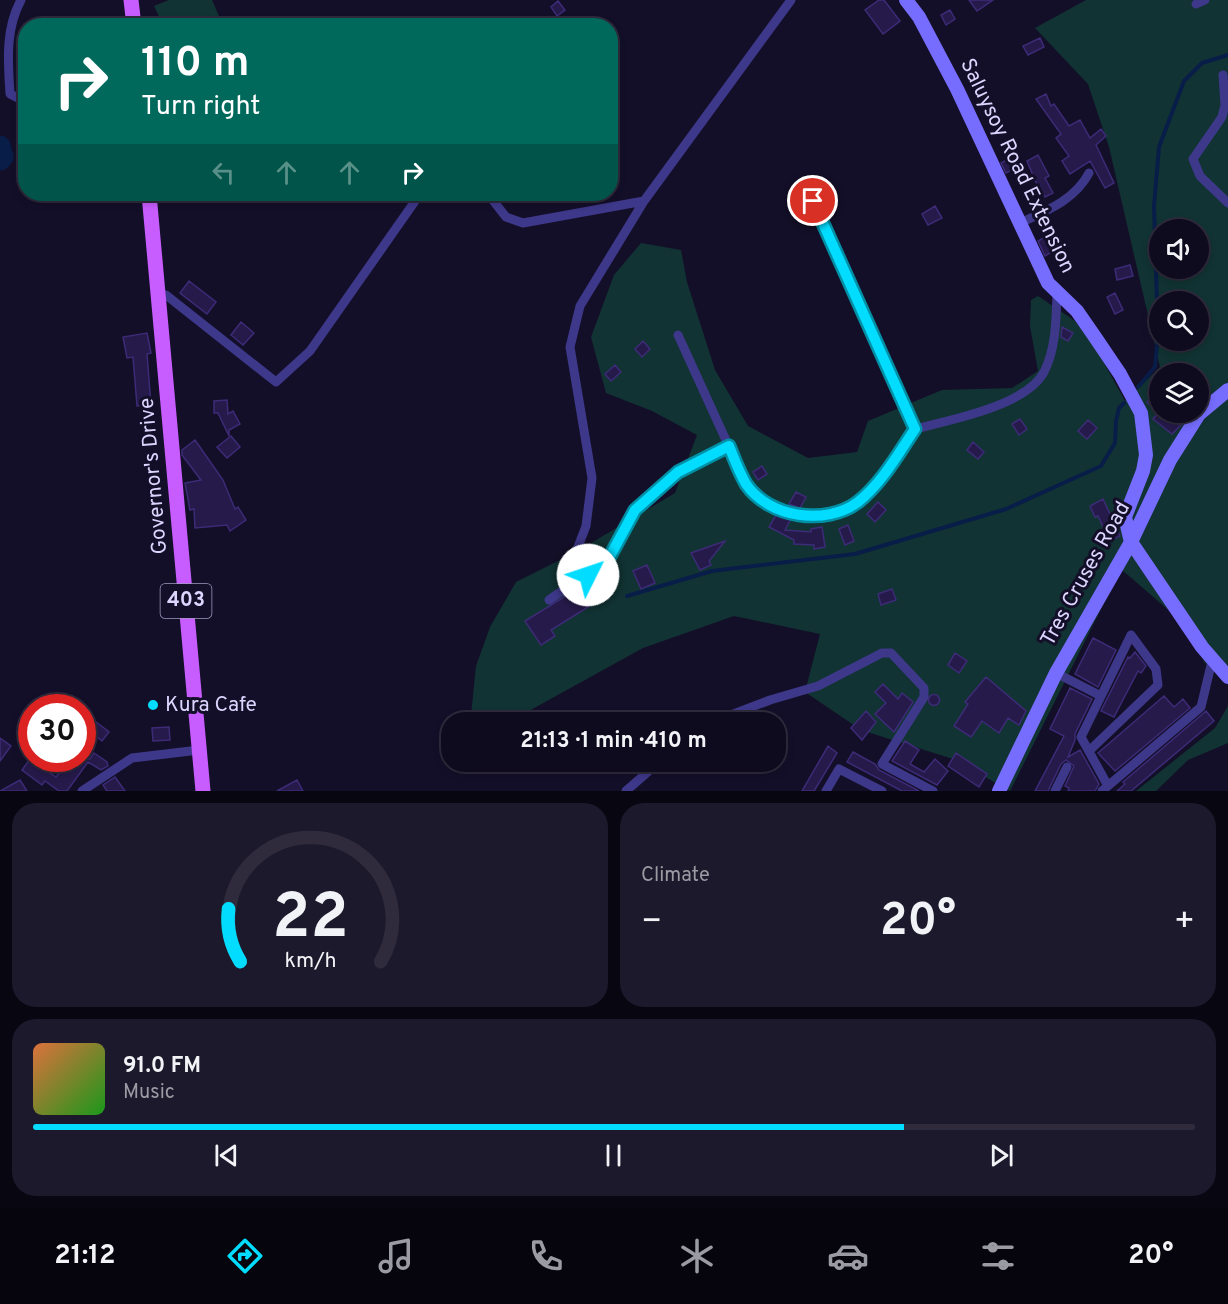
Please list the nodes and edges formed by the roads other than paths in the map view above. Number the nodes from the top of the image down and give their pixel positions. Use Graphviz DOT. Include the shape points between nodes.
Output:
graph roads {
  1 [pos="21,0"];
  2 [pos="131,0"];
  3 [pos="791,0"];
  4 [pos="906,0"];
  5 [pos="133,18"];
  6 [pos="1223,75"];
  7 [pos="18,98"];
  8 [pos="1089,173"];
  9 [pos="150,201"];
  10 [pos="415,201"];
  11 [pos="494,201"];
  12 [pos="644,201"];
  13 [pos="813,201"];
  14 [pos="1228,203"];
  15 [pos="1020,223"];
  16 [pos="1057,294"];
  17 [pos="158,295"];
  18 [pos="678,335"];
  19 [pos="1228,390"];
  20 [pos="915,429"];
  21 [pos="729,446"];
  22 [pos="1131,542"];
  23 [pos="588,575"];
  24 [pos="549,600"];
  25 [pos="1212,661"];
  26 [pos="1056,674"];
  27 [pos="1228,677"];
  28 [pos="1101,696"];
  29 [pos="739,712"];
  30 [pos="199,750"];
  31 [pos="1089,751"];
  32 [pos="1067,767"];
  33 [pos="648,772"];
  34 [pos="1105,788"];
  35 [pos="828,790"];
  36 [pos="82,791"];
  37 [pos="203,791"];
  38 [pos="626,791"];
  39 [pos="882,791"];
  40 [pos="933,791"];
  41 [pos="999,791"];
  42 [pos="1055,791"];
  1 -- 7 [label="street" via="11,18 8,66 10,94"];
  2 -- 5 [label="main road"];
  3 -- 12 [label="street"];
  4 -- 15 [label="main road, Saluysoy Road Extension" via="957,88"];
  6 -- 14 [label="street" via="1222,117 1193,159 1200,176"];
  8 -- 15 [label="street" via="1067,198"];
  9 -- 17 [label="main road, Governor's Drive / 403"];
  10 -- 17 [label="street" via="310,351 276,382 166,295"];
  11 -- 12 [label="street" via="506,217 524,223"];
  12 -- 23 [label="street" via="580,306 570,347 592,478 586,525 576,552"];
  13 -- 20 [label="street"];
  15 -- 16 [label="main road, Saluysoy Road Extension"];
  16 -- 20 [label="street" via="1051,351 1043,373 1032,387 974,413"];
  16 -- 22 [label="main road, Saluysoy Road Extension" via="1077,311 1120,374 1140,413 1146,455 1125,517"];
  17 -- 30 [label="main road, Governor's Drive / 403"];
  18 -- 21 [label="street"];
  19 -- 22 [label="main road, Tres Cruses Road" via="1199,414 1165,469"];
  20 -- 21 [label="street" via="881,478 857,502 836,513 813,517 794,515 757,496 746,484"];
  21 -- 23 [label="street" via="678,472 635,510 609,558"];
  22 -- 25 [label="main road"];
  22 -- 26 [label="main road, Tres Cruses Road"];
  23 -- 24 [label="street"];
  25 -- 27 [label="main road"];
  25 -- 34 [label="street" via="1201,707"];
  26 -- 28 [label="street"];
  26 -- 41 [label="main road, Tres Cruses Road"];
  28 -- 31 [label="street" via="1081,737"];
  28 -- 31 [label="street" via="1131,635 1156,669 1158,685"];
  29 -- 40 [label="street" via="818,686 882,653 891,653 924,688 924,697 882,764"];
  30 -- 36 [label="street" via="132,758"];
  30 -- 37 [label="main road, Governor's Drive / 403"];
  31 -- 34 [label="street"];
  32 -- 42 [label="street"];
  33 -- 38 [label="street"];
  35 -- 39 [label="street" via="839,769"];
}
